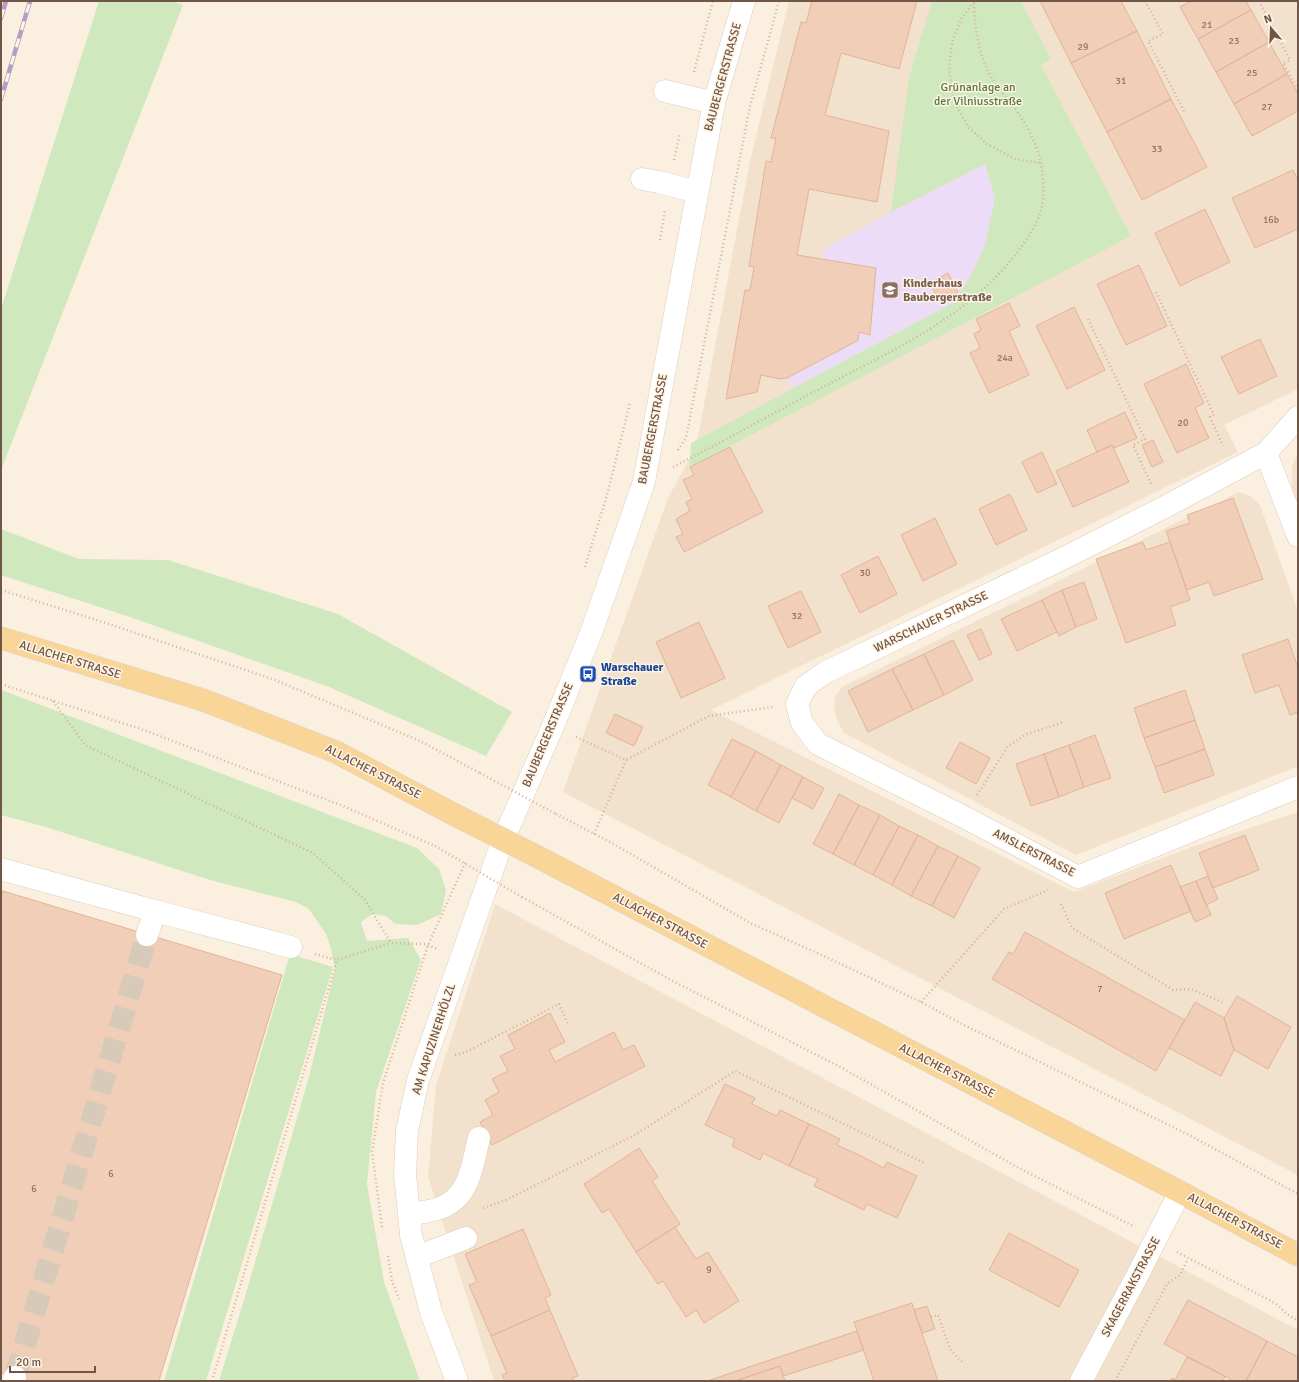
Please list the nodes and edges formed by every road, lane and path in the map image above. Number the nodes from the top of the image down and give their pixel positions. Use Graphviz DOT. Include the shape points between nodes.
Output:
graph roads {
  1 [pos="714,1"];
  2 [pos="744,1"];
  3 [pos="779,1"];
  4 [pos="1146,1"];
  5 [pos="1259,1"];
  6 [pos="974,2"];
  7 [pos="1298,90"];
  8 [pos="664,91"];
  9 [pos="688,96"];
  10 [pos="714,103"];
  11 [pos="1185,113"];
  12 [pos="1041,163"];
  13 [pos="642,179"];
  14 [pos="669,184"];
  15 [pos="697,192"];
  16 [pos="659,247"];
  17 [pos="1156,292"];
  18 [pos="1088,319"];
  19 [pos="631,399"];
  20 [pos="1298,417"];
  21 [pos="677,451"];
  22 [pos="1266,453"];
  23 [pos="1235,470"];
  24 [pos="644,482"];
  25 [pos="1163,508"];
  26 [pos="1298,536"];
  27 [pos="584,569"];
  28 [pos="1,590"];
  29 [pos="1,638"];
  30 [pos="1,684"];
  31 [pos="53,701"];
  32 [pos="797,704"];
  33 [pos="1064,722"];
  34 [pos="553,726"];
  35 [pos="626,760"];
  36 [pos="501,779"];
  37 [pos="498,786"];
  38 [pos="1298,787"];
  39 [pos="547,805"];
  40 [pos="544,812"];
  41 [pos="964,816"];
  42 [pos="594,834"];
  43 [pos="503,840"];
  44 [pos="468,857"];
  45 [pos="1,868"];
  46 [pos="1078,877"];
  47 [pos="515,887"];
  48 [pos="512,894"];
  49 [pos="1061,904"];
  50 [pos="155,911"];
  51 [pos="148,935"];
  52 [pos="391,943"];
  53 [pos="428,945"];
  54 [pos="291,947"];
  55 [pos="461,958"];
  56 [pos="921,1002"];
  57 [pos="1222,1002"];
  58 [pos="569,1026"];
  59 [pos="424,1063"];
  60 [pos="479,1138"];
  61 [pos="924,1163"];
  62 [pos="1180,1192"];
  63 [pos="1298,1194"];
  64 [pos="477,1211"];
  65 [pos="409,1214"];
  66 [pos="383,1229"];
  67 [pos="466,1238"];
  68 [pos="1156,1240"];
  69 [pos="387,1251"];
  70 [pos="1298,1255"];
  71 [pos="417,1257"];
  72 [pos="1188,1259"];
  73 [pos="400,1303"];
  74 [pos="931,1318"];
  75 [pos="1298,1320"];
  76 [pos="963,1363"];
  77 [pos="212,1381"];
  78 [pos="457,1381"];
  79 [pos="1081,1381"];
  80 [pos="1115,1381"];
  1 -- 9 [label="path"];
  2 -- 10 [label="street, BAUBERGERSTRASSE"];
  3 -- 21 [label="path" via="750,106 686,438"];
  4 -- 11 [label="path" via="1162,34 1148,41"];
  5 -- 7 [label="path" via="1290,60 1283,63"];
  6 -- 12 [label="path" via="981,51 988,71 1027,129"];
  6 -- 12 [label="path" via="962,17 952,42 949,70 954,101 969,128 987,144 1016,159"];
  8 -- 9 [label="street"];
  9 -- 10 [label="street"];
  9 -- 14 [label="path"];
  10 -- 15 [label="street, BAUBERGERSTRASSE"];
  12 -- 24 [label="path" via="1043,201 1028,237 1000,274 961,308 914,338"];
  13 -- 14 [label="street"];
  14 -- 15 [label="street"];
  14 -- 16 [label="path"];
  15 -- 24 [label="street, BAUBERGERSTRASSE"];
  17 -- 23 [label="path" via="1214,415 1210,417"];
  18 -- 25 [label="path" via="1145,439 1133,445"];
  19 -- 27 [label="path" via="607,495"];
  20 -- 22 [label="street, WARSCHAUER STRASSE"];
  22 -- 23 [label="street, WARSCHAUER STRASSE"];
  22 -- 26 [label="street"];
  23 -- 25 [label="street, WARSCHAUER STRASSE"];
  24 -- 34 [label="street, BAUBERGERSTRASSE" via="591,633"];
  25 -- 32 [label="street, WARSCHAUER STRASSE" via="826,672 806,686"];
  28 -- 42 [label="path, bridge" via="275,680 420,741"];
  29 -- 62 [label="main road, ALLACHER STRASSE, bridge" via="203,700 329,749"];
  30 -- 31 [label="path"];
  31 -- 52 [label="path" via="84,745 313,853 365,900"];
  31 -- 68 [label="path, bridge" via="152,733 343,806 435,846 668,978 842,1068 1017,1167"];
  32 -- 35 [label="path" via="709,716"];
  32 -- 41 [label="street, AMSLERSTRASSE" via="802,723 818,744"];
  33 -- 41 [label="path" via="1027,734 1008,746"];
  34 -- 35 [label="path"];
  34 -- 43 [label="street, BAUBERGERSTRASSE"];
  35 -- 42 [label="path"];
  36 -- 37 [label="path"];
  38 -- 46 [label="street, AMSLERSTRASSE"];
  39 -- 40 [label="path"];
  41 -- 46 [label="street, AMSLERSTRASSE"];
  42 -- 56 [label="path" via="750,923"];
  43 -- 55 [label="street, AM KAPUZINERHÖLZL"];
  44 -- 53 [label="path"];
  45 -- 50 [label="street"];
  46 -- 56 [label="path" via="1004,909"];
  47 -- 48 [label="path"];
  49 -- 57 [label="path" via="1072,928 1173,990 1191,989"];
  50 -- 51 [label="street"];
  50 -- 54 [label="street"];
  52 -- 53 [label="path"];
  52 -- 77 [label="path" via="337,960"];
  53 -- 55 [label="path"];
  53 -- 66 [label="path" via="383,1083 372,1152"];
  55 -- 59 [label="street, AM KAPUZINERHÖLZL"];
  56 -- 63 [label="path" via="1189,1135"];
  58 -- 59 [label="path" via="559,1004 466,1052"];
  59 -- 65 [label="street, AM KAPUZINERHÖLZL" via="407,1131 405,1174"];
  60 -- 65 [label="street" via="470,1179 458,1198 438,1209"];
  61 -- 64 [label="path" via="735,1071 633,1136 506,1200"];
  62 -- 68 [label="street, SKAGERRAKSTRASSE"];
  62 -- 70 [label="main road, ALLACHER STRASSE"];
  65 -- 71 [label="street, AM KAPUZINERHÖLZL"];
  67 -- 71 [label="street"];
  68 -- 72 [label="path"];
  68 -- 79 [label="street, SKAGERRAKSTRASSE"];
  69 -- 73 [label="path" via="392,1281"];
  71 -- 78 [label="street, AM KAPUZINERHÖLZL" via="431,1312"];
  72 -- 75 [label="path" via="1275,1303"];
  72 -- 80 [label="path" via="1180,1274 1167,1284"];
  74 -- 76 [label="path" via="938,1315 950,1349"];
}
